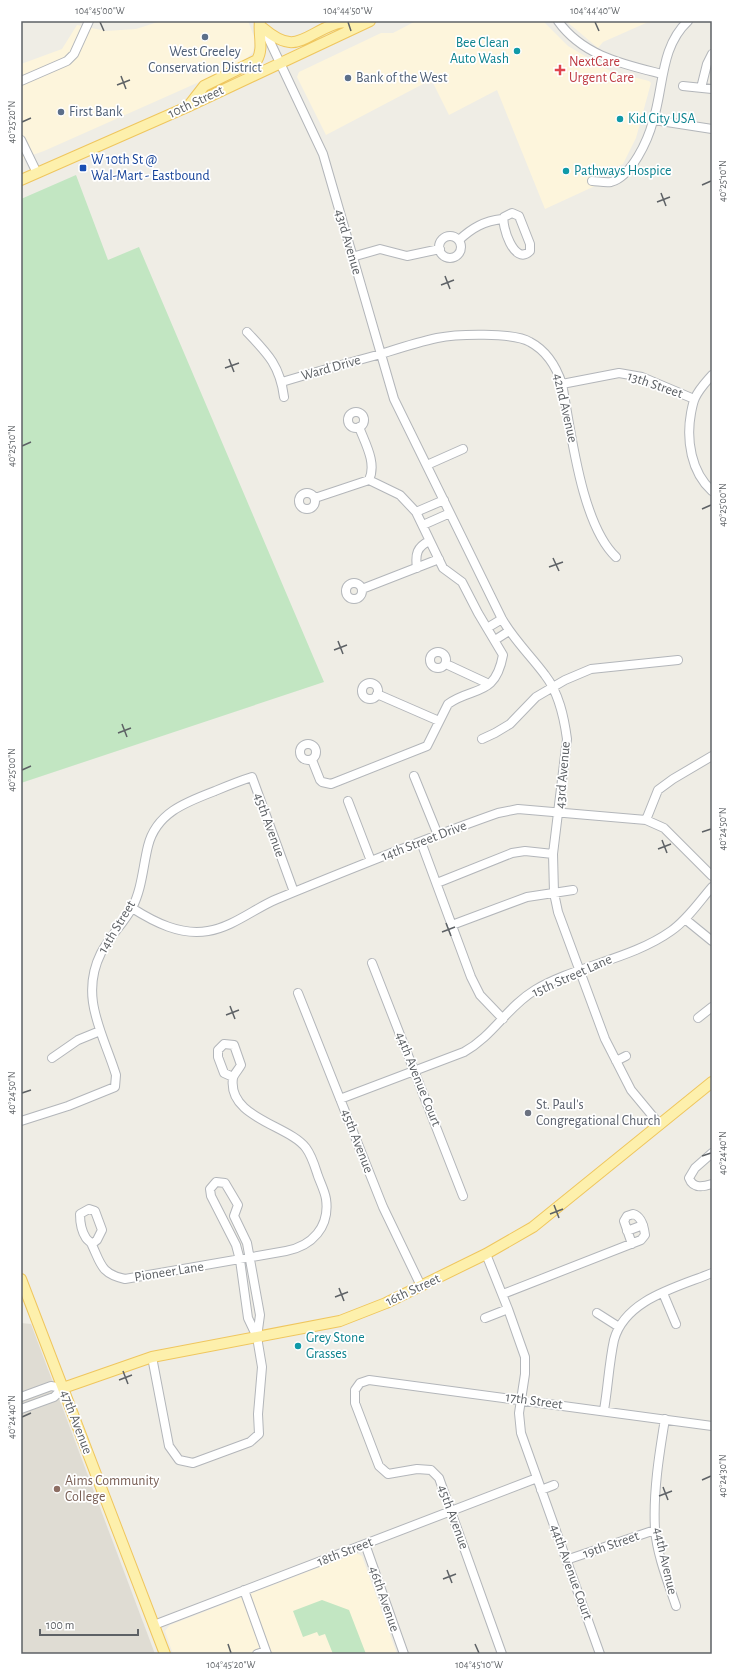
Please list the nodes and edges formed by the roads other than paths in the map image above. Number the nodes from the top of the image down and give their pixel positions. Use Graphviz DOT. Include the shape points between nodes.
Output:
graph roads {
  1 [pos="89,21"];
  2 [pos="558,21"];
  3 [pos="688,21"];
  4 [pos="368,22"];
  5 [pos="261,23"];
  6 [pos="712,54"];
  7 [pos="280,64"];
  8 [pos="662,74"];
  9 [pos="21,81"];
  10 [pos="683,86"];
  11 [pos="701,88"];
  12 [pos="712,89"];
  13 [pos="187,107"];
  14 [pos="654,120"];
  15 [pos="712,129"];
  16 [pos="21,140"];
  17 [pos="37,173"];
  18 [pos="21,180"];
  19 [pos="592,181"];
  20 [pos="502,219"];
  21 [pos="459,240"];
  22 [pos="440,249"];
  23 [pos="352,257"];
  24 [pos="247,332"];
  25 [pos="381,354"];
  26 [pos="712,375"];
  27 [pos="282,382"];
  28 [pos="562,384"];
  29 [pos="284,397"];
  30 [pos="694,399"];
  31 [pos="359,427"];
  32 [pos="463,449"];
  33 [pos="427,466"];
  34 [pos="369,480"];
  35 [pos="712,491"];
  36 [pos="314,498"];
  37 [pos="444,500"];
  38 [pos="416,512"];
  39 [pos="450,513"];
  40 [pos="423,525"];
  41 [pos="429,540"];
  42 [pos="616,557"];
  43 [pos="439,559"];
  44 [pos="417,568"];
  45 [pos="362,589"];
  46 [pos="502,619"];
  47 [pos="487,628"];
  48 [pos="509,631"];
  49 [pos="495,640"];
  50 [pos="678,660"];
  51 [pos="446,664"];
  52 [pos="489,684"];
  53 [pos="552,686"];
  54 [pos="378,694"];
  55 [pos="439,721"];
  56 [pos="482,739"];
  57 [pos="712,756"];
  58 [pos="312,760"];
  59 [pos="414,776"];
  60 [pos="253,780"];
  61 [pos="348,801"];
  62 [pos="560,811"];
  63 [pos="646,820"];
  64 [pos="438,835"];
  65 [pos="421,842"];
  66 [pos="553,854"];
  67 [pos="371,861"];
  68 [pos="712,876"];
  69 [pos="437,883"];
  70 [pos="712,887"];
  71 [pos="573,890"];
  72 [pos="294,892"];
  73 [pos="554,892"];
  74 [pos="132,908"];
  75 [pos="685,920"];
  76 [pos="452,925"];
  77 [pos="712,940"];
  78 [pos="372,963"];
  79 [pos="579,972"];
  80 [pos="298,993"];
  81 [pos="712,1007"];
  82 [pos="698,1018"];
  83 [pos="503,1019"];
  84 [pos="100,1031"];
  85 [pos="626,1056"];
  86 [pos="52,1058"];
  87 [pos="616,1061"];
  88 [pos="414,1071"];
  89 [pos="233,1077"];
  90 [pos="712,1082"];
  91 [pos="340,1100"];
  92 [pos="21,1121"];
  93 [pos="660,1125"];
  94 [pos="712,1153"];
  95 [pos="712,1184"];
  96 [pos="463,1196"];
  97 [pos="234,1216"];
  98 [pos="223,1221"];
  99 [pos="642,1225"];
  100 [pos="627,1231"];
  101 [pos="92,1244"];
  102 [pos="632,1244"];
  103 [pos="486,1254"];
  104 [pos="249,1259"];
  105 [pos="240,1260"];
  106 [pos="712,1273"];
  107 [pos="21,1279"];
  108 [pos="421,1286"];
  109 [pos="663,1293"];
  110 [pos="502,1294"];
  111 [pos="508,1309"];
  112 [pos="597,1313"];
  113 [pos="485,1318"];
  114 [pos="676,1324"];
  115 [pos="619,1327"];
  116 [pos="257,1337"];
  117 [pos="152,1357"];
  118 [pos="358,1386"];
  119 [pos="63,1388"];
  120 [pos="21,1397"];
  121 [pos="520,1399"];
  122 [pos="21,1409"];
  123 [pos="604,1410"];
  124 [pos="665,1419"];
  125 [pos="712,1426"];
  126 [pos="537,1478"];
  127 [pos="554,1485"];
  128 [pos="541,1490"];
  129 [pos="452,1511"];
  130 [pos="656,1530"];
  131 [pos="365,1544"];
  132 [pos="566,1560"];
  133 [pos="244,1590"];
  134 [pos="676,1606"];
  135 [pos="154,1625"];
  136 [pos="266,1652"];
  137 [pos="165,1654"];
  138 [pos="256,1654"];
  139 [pos="404,1654"];
  140 [pos="502,1654"];
  141 [pos="600,1654"];
  1 -- 9 [label="street" via="74,54 67,61"];
  2 -- 8 [label="street" via="573,38 599,56 618,64"];
  3 -- 8 [label="street" via="674,39"];
  4 -- 5 [label="main road" via="337,23 291,44 281,41"];
  4 -- 7 [label="main road, 10th Street"];
  5 -- 7 [label="street, 43rd Avenue"];
  5 -- 13 [label="main road" via="258,34 261,48 257,60 204,86"];
  6 -- 11 [label="street"];
  7 -- 13 [label="main road, 10th Street"];
  7 -- 23 [label="street, 43rd Avenue" via="323,154"];
  8 -- 14 [label="street"];
  10 -- 11 [label="street"];
  11 -- 12 [label="street"];
  13 -- 17 [label="main road, 10th Street"];
  14 -- 15 [label="street"];
  14 -- 19 [label="street" via="638,156 622,175 610,182"];
  16 -- 17 [label="street"];
  17 -- 18 [label="main road, 10th Street"];
  20 -- 20 [label="street" via="514,251 521,256 527,254 530,251 530,244 519,216 512,213"];
  20 -- 21 [label="street" via="491,220 472,228"];
  21 -- 22 [label="street" via="453,236 446,237 441,242"];
  21 -- 22 [label="street" via="460,250 453,257 447,257"];
  22 -- 23 [label="street" via="407,256 380,249"];
  23 -- 25 [label="street, 43rd Avenue"];
  24 -- 27 [label="street, Ward Drive" via="274,362"];
  25 -- 27 [label="street, Ward Drive"];
  25 -- 28 [label="street, 42nd Avenue" via="448,336 513,336 540,348 552,361"];
  25 -- 33 [label="street, 43rd Avenue" via="394,399"];
  26 -- 30 [label="street, 13th Street"];
  27 -- 29 [label="street, Ward Drive"];
  28 -- 30 [label="street, 13th Street" via="619,373 642,378"];
  28 -- 42 [label="street, 42nd Avenue" via="582,487 598,531"];
  30 -- 35 [label="street" via="688,439 698,472"];
  31 -- 34 [label="street" via="372,462"];
  32 -- 33 [label="street"];
  33 -- 37 [label="street, 43rd Avenue"];
  34 -- 36 [label="street"];
  34 -- 38 [label="street" via="400,495"];
  37 -- 38 [label="street"];
  37 -- 39 [label="street, 43rd Avenue"];
  38 -- 40 [label="street"];
  39 -- 40 [label="street"];
  39 -- 46 [label="street, 43rd Avenue"];
  40 -- 41 [label="street"];
  41 -- 43 [label="street"];
  41 -- 44 [label="street" via="418,550"];
  43 -- 44 [label="street"];
  43 -- 47 [label="street" via="443,568 462,582"];
  44 -- 45 [label="street"];
  46 -- 47 [label="street"];
  46 -- 48 [label="street, 43rd Avenue"];
  47 -- 49 [label="street"];
  48 -- 49 [label="street"];
  48 -- 53 [label="street, 43rd Avenue"];
  49 -- 52 [label="street" via="503,655"];
  50 -- 53 [label="street" via="591,669"];
  51 -- 52 [label="street"];
  52 -- 55 [label="street" via="480,691 448,704"];
  53 -- 56 [label="street" via="536,696 502,730"];
  53 -- 62 [label="street, 43rd Avenue" via="567,739"];
  54 -- 55 [label="street"];
  55 -- 58 [label="street" via="427,746 331,784 320,780"];
  57 -- 63 [label="street" via="658,790"];
  59 -- 64 [label="street"];
  60 -- 72 [label="street, 45th Avenue"];
  60 -- 74 [label="street, 14th Street" via="252,777 242,780 200,796 177,806 165,816 154,829 148,844 141,882"];
  61 -- 67 [label="street"];
  62 -- 63 [label="street, 14th Street Drive"];
  62 -- 64 [label="street, 14th Street Drive" via="518,809 498,812"];
  62 -- 66 [label="street, 43rd Avenue"];
  63 -- 68 [label="street, 14th Street Drive" via="664,828"];
  64 -- 65 [label="street, 14th Street Drive"];
  65 -- 67 [label="street, 14th Street Drive"];
  65 -- 69 [label="street"];
  66 -- 69 [label="street" via="525,851 512,853"];
  66 -- 73 [label="street, 43rd Avenue"];
  67 -- 72 [label="street, 14th Street Drive"];
  69 -- 76 [label="street"];
  70 -- 75 [label="street, 15th Street Lane"];
  71 -- 73 [label="street"];
  72 -- 74 [label="street, 14th Street Drive" via="209,931 183,931 164,925"];
  73 -- 76 [label="street" via="527,897"];
  73 -- 79 [label="street, 43rd Avenue" via="564,931"];
  74 -- 84 [label="street, 14th Street" via="109,940 93,978 92,1004"];
  75 -- 77 [label="street"];
  75 -- 79 [label="street, 15th Street Lane" via="660,939"];
  76 -- 83 [label="street" via="480,996"];
  78 -- 88 [label="street, 44th Avenue Court"];
  79 -- 83 [label="street, 15th Street Lane" via="534,991 517,1003"];
  79 -- 87 [label="street, 43rd Avenue"];
  80 -- 91 [label="street, 45th Avenue"];
  81 -- 82 [label="street"];
  83 -- 88 [label="street, 15th Street Lane" via="477,1045"];
  84 -- 86 [label="street" via="78,1040"];
  84 -- 92 [label="street, 14th Street" via="116,1075 115,1087"];
  85 -- 87 [label="street"];
  87 -- 93 [label="street, 43rd Avenue" via="631,1090"];
  88 -- 91 [label="street, 15th Street Lane"];
  88 -- 96 [label="street, 44th Avenue Court"];
  89 -- 104 [label="street, Pioneer Lane" via="237,1097 248,1111 297,1139 306,1148 326,1198 324,1222 311,1241 298,1248"];
  90 -- 93 [label="main road, 16th Street"];
  91 -- 108 [label="street, 45th Avenue" via="383,1207"];
  93 -- 103 [label="main road, 16th Street" via="533,1227"];
  94 -- 95 [label="street" via="695,1168 690,1178 697,1187"];
  97 -- 98 [label="street"];
  97 -- 98 [label="street" via="238,1205 225,1183 216,1182 210,1189 211,1196"];
  97 -- 104 [label="street" via="247,1242"];
  98 -- 105 [label="street" via="236,1245"];
  99 -- 100 [label="street"];
  99 -- 100 [label="street" via="638,1216 630,1214 624,1222"];
  99 -- 102 [label="street" via="644,1238"];
  100 -- 102 [label="street"];
  101 -- 105 [label="street, Pioneer Lane" via="97,1260 104,1269 125,1279"];
  102 -- 110 [label="street"];
  103 -- 108 [label="main road, 16th Street"];
  103 -- 110 [label="street, 44th Avenue Court"];
  104 -- 105 [label="street, Pioneer Lane"];
  104 -- 116 [label="street" via="260,1315"];
  105 -- 116 [label="street" via="248,1318"];
  106 -- 109 [label="street"];
  107 -- 119 [label="main road, 47th Avenue"];
  108 -- 116 [label="main road, 16th Street" via="340,1321"];
  109 -- 114 [label="street"];
  109 -- 115 [label="street" via="632,1311"];
  110 -- 111 [label="street, 44th Avenue Court"];
  111 -- 113 [label="street"];
  111 -- 121 [label="street, 44th Avenue Court" via="525,1357 525,1374"];
  112 -- 115 [label="street"];
  115 -- 123 [label="street" via="614,1340"];
  116 -- 117 [label="main road, 16th Street"];
  116 -- 117 [label="street" via="262,1367 259,1434 250,1442 193,1463 179,1460 169,1446"];
  117 -- 119 [label="main road, 16th Street"];
  118 -- 121 [label="street, 17th Street" via="369,1380"];
  118 -- 129 [label="street, 45th Avenue" via="355,1390 355,1402 379,1466 388,1474 417,1469 431,1470 439,1478"];
  119 -- 120 [label="street" via="51,1386"];
  119 -- 122 [label="street" via="54,1397"];
  119 -- 135 [label="main road, 47th Avenue"];
  121 -- 123 [label="street, 17th Street"];
  121 -- 126 [label="street, 44th Avenue Court" via="521,1433"];
  123 -- 124 [label="street, 17th Street"];
  124 -- 125 [label="street, 17th Street"];
  124 -- 130 [label="street, 44th Avenue" via="656,1494"];
  126 -- 128 [label="street, 44th Avenue Court"];
  126 -- 129 [label="street, 18th Street"];
  127 -- 128 [label="street"];
  128 -- 132 [label="street, 44th Avenue Court"];
  129 -- 131 [label="street, 18th Street"];
  129 -- 140 [label="street, 45th Avenue"];
  130 -- 132 [label="street, 19th Street"];
  130 -- 134 [label="street, 44th Avenue"];
  131 -- 133 [label="street, 18th Street"];
  131 -- 139 [label="street, 46th Avenue"];
  132 -- 141 [label="street, 44th Avenue Court"];
  133 -- 135 [label="street, 18th Street"];
  133 -- 136 [label="street"];
  135 -- 137 [label="main road, 47th Avenue"];
  136 -- 138 [label="street"];
}
